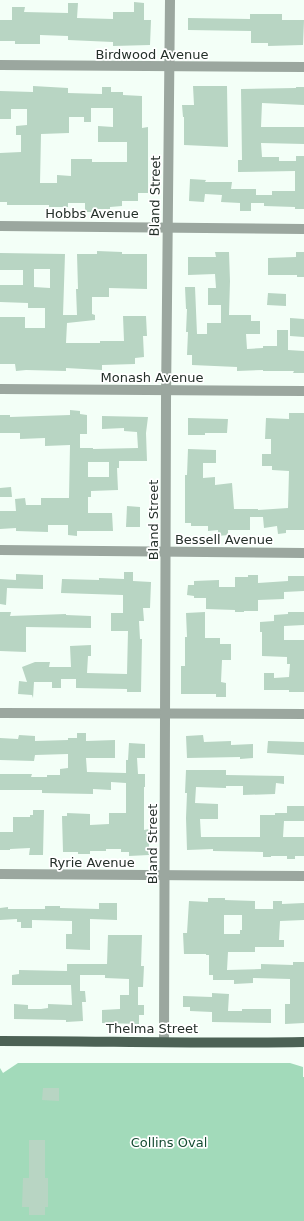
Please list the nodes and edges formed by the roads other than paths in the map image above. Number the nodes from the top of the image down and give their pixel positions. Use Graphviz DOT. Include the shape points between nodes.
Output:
graph roads {
  1 [pos="170,0"];
  2 [pos="0,65"];
  3 [pos="170,67"];
  4 [pos="304,67"];
  5 [pos="0,226"];
  6 [pos="168,226"];
  7 [pos="304,229"];
  8 [pos="0,389"];
  9 [pos="166,391"];
  10 [pos="304,391"];
  11 [pos="0,550"];
  12 [pos="166,552"];
  13 [pos="304,552"];
  14 [pos="0,713"];
  15 [pos="165,714"];
  16 [pos="304,714"];
  17 [pos="0,874"];
  18 [pos="165,875"];
  19 [pos="304,876"];
  20 [pos="0,1041"];
  21 [pos="164,1041"];
  22 [pos="304,1042"];
  1 -- 3 [label="street, Bland Street"];
  2 -- 3 [label="street, Birdwood Avenue"];
  3 -- 4 [label="street, Birdwood Avenue"];
  3 -- 6 [label="street, Bland Street"];
  5 -- 6 [label="street, Hobbs Avenue"];
  6 -- 7 [label="street, Hobbs Avenue"];
  6 -- 9 [label="street, Bland Street"];
  8 -- 9 [label="street, Monash Avenue"];
  9 -- 10 [label="street, Monash Avenue"];
  9 -- 12 [label="street, Bland Street"];
  11 -- 12 [label="street, Bessell Avenue"];
  12 -- 13 [label="street, Bessell Avenue"];
  12 -- 15 [label="street, Bland Street"];
  14 -- 15 [label="street"];
  15 -- 16 [label="street"];
  15 -- 18 [label="street, Bland Street"];
  17 -- 18 [label="street, Ryrie Avenue"];
  18 -- 19 [label="street, Ryrie Avenue"];
  18 -- 21 [label="street, Bland Street"];
  20 -- 21 [label="main road, Thelma Street"];
  21 -- 22 [label="main road, Thelma Street"];
}
